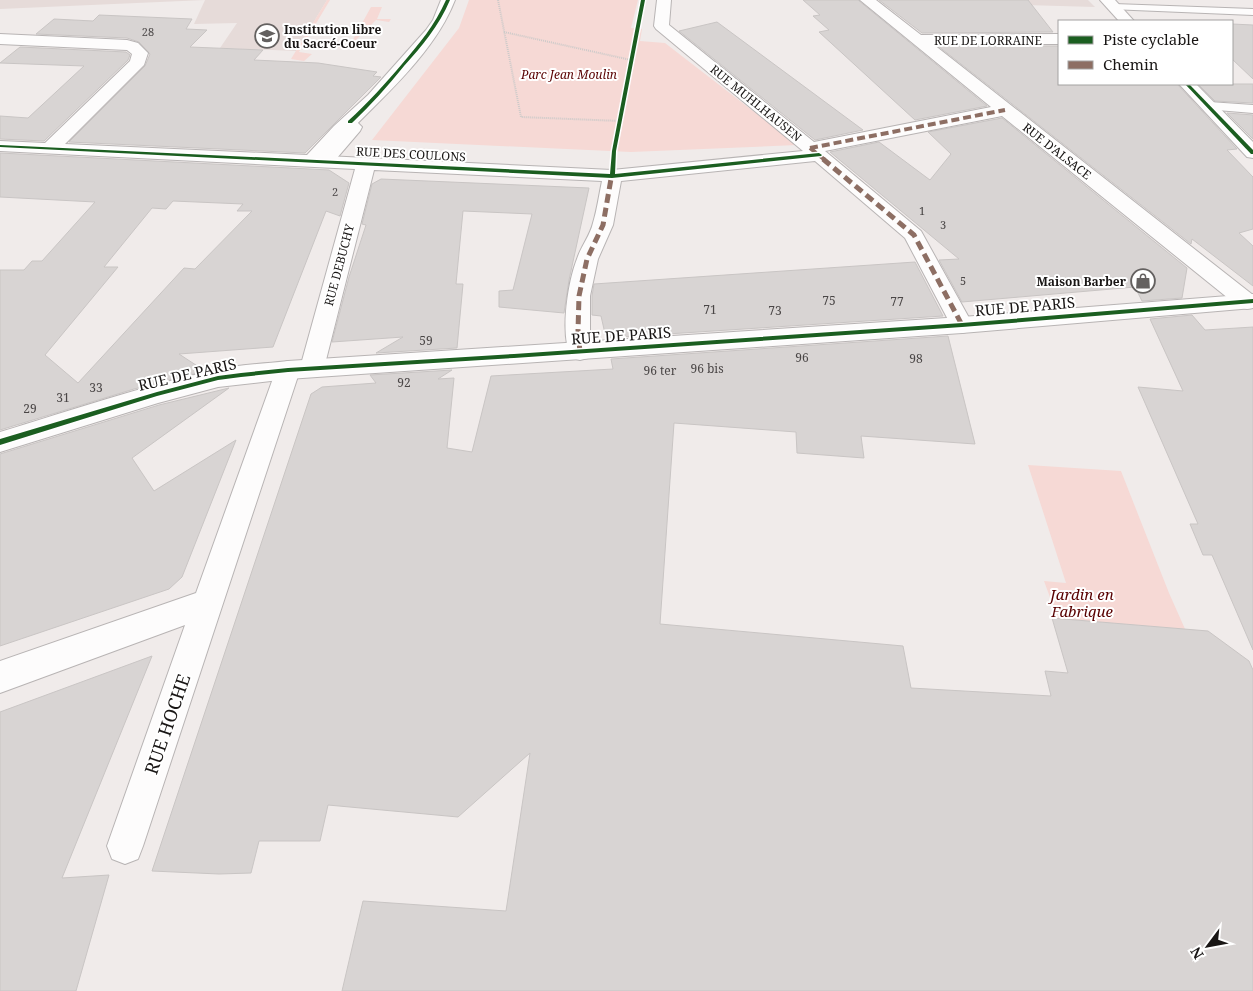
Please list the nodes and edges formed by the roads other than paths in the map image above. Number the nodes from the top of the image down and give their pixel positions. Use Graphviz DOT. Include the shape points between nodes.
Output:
graph roads {
  1 [pos="448,0"];
  2 [pos="664,0"];
  3 [pos="867,0"];
  4 [pos="1110,4"];
  5 [pos="1253,12"];
  6 [pos="1126,20"];
  7 [pos="0,39"];
  8 [pos="917,40"];
  9 [pos="1058,40"];
  10 [pos="1188,85"];
  11 [pos="1209,106"];
  12 [pos="1253,109"];
  13 [pos="1005,110"];
  14 [pos="0,146"];
  15 [pos="50,148"];
  16 [pos="815,151"];
  17 [pos="1253,152"];
  18 [pos="319,162"];
  19 [pos="366,163"];
  20 [pos="612,176"];
  21 [pos="1250,301"];
  22 [pos="962,325"];
  23 [pos="580,352"];
  24 [pos="300,369"];
  25 [pos="0,442"];
  26 [pos="208,603"];
  27 [pos="0,677"];
  28 [pos="125,846"];
  1 -- 18 [label="street" via="431,33 350,122"];
  2 -- 16 [label="street, RUE MUHLHAUSEN" via="661,26"];
  3 -- 8 [label="street, RUE D'ALSACE"];
  4 -- 5 [label="lane"];
  4 -- 6 [label="street"];
  7 -- 15 [label="street" via="127,45 140,53 138,62"];
  8 -- 9 [label="street, RUE DE LORRAINE"];
  8 -- 13 [label="street, RUE D'ALSACE"];
  10 -- 11 [label="street"];
  11 -- 12 [label="lane"];
  11 -- 17 [label="street"];
  13 -- 16 [label="street, RUE MUHLHAUSEN"];
  13 -- 21 [label="street, RUE D'ALSACE"];
  14 -- 15 [label="street, RUE DES COULONS"];
  15 -- 18 [label="street, RUE DES COULONS"];
  16 -- 20 [label="street, RUE DES COULONS"];
  16 -- 22 [label="street" via="914,235"];
  18 -- 19 [label="street, RUE DES COULONS"];
  19 -- 20 [label="street, RUE DES COULONS"];
  19 -- 24 [label="street, RUE DEBUCHY"];
  20 -- 23 [label="street" via="603,225 587,259 579,296"];
  21 -- 22 [label="street, RUE DE PARIS"];
  22 -- 23 [label="street, RUE DE PARIS"];
  23 -- 24 [label="street, RUE DE PARIS"];
  24 -- 25 [label="street, RUE DE PARIS" via="192,384"];
  24 -- 26 [label="street, RUE HOCHE"];
  26 -- 27 [label="street"];
  26 -- 28 [label="street, RUE HOCHE"];
}
